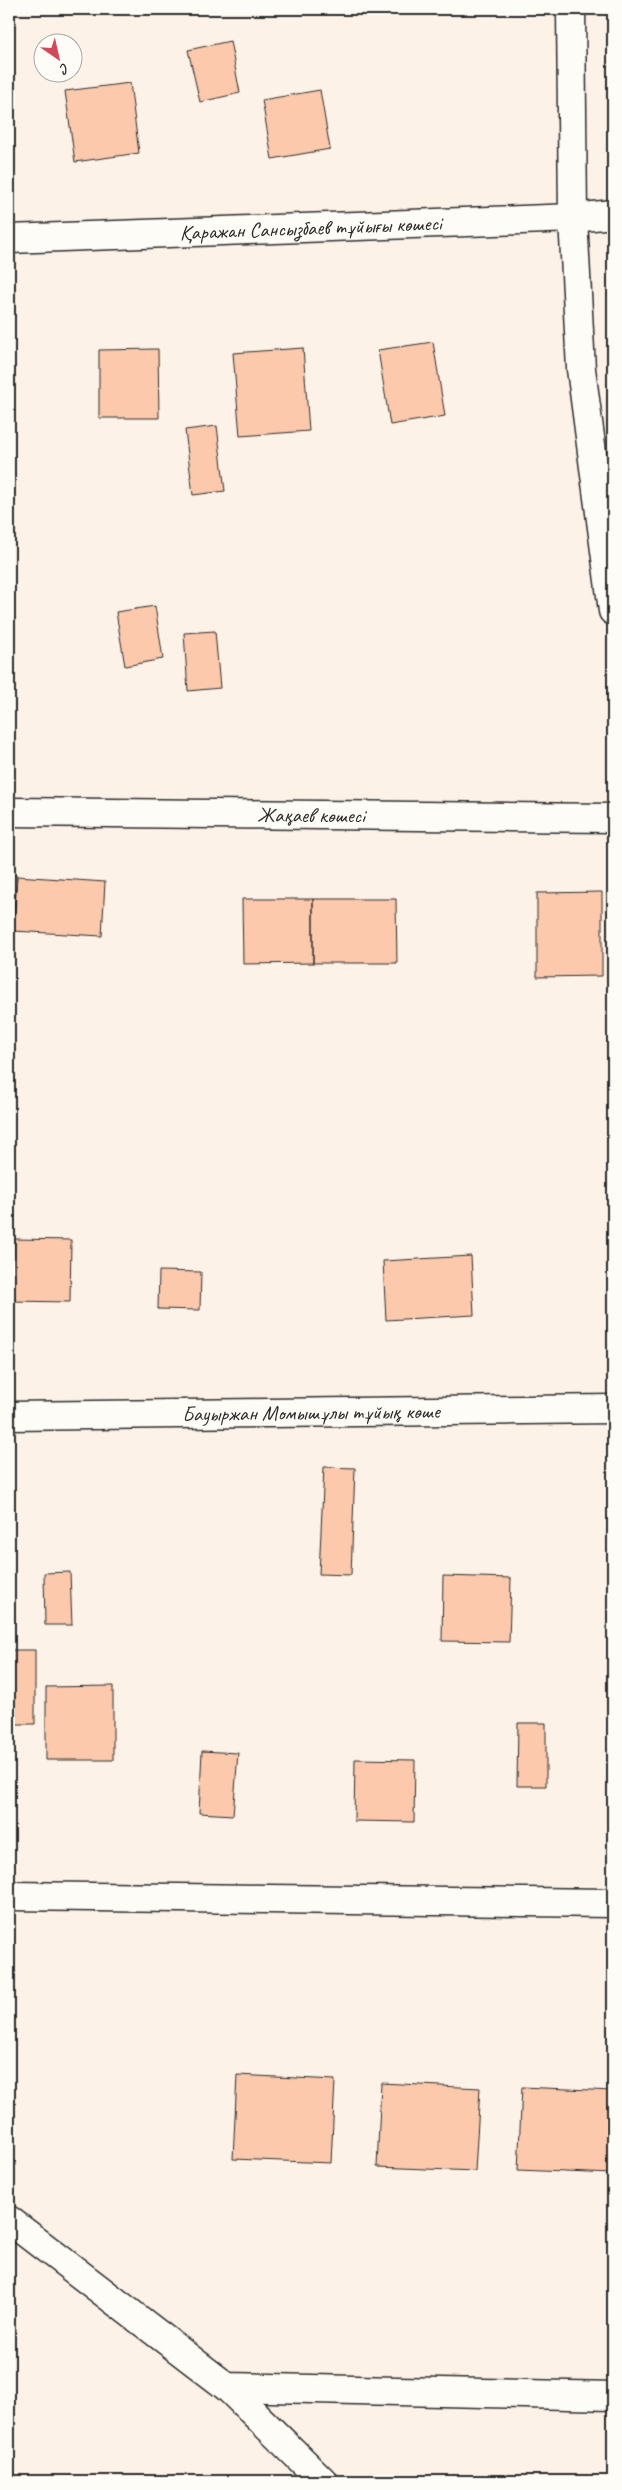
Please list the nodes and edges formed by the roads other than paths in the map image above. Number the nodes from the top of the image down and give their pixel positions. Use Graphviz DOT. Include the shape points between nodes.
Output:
graph roads {
  1 [pos="571,9"];
  2 [pos="613,214"];
  3 [pos="573,218"];
  4 [pos="9,239"];
  5 [pos="613,610"];
  6 [pos="9,812"];
  7 [pos="613,818"];
  8 [pos="613,1409"];
  9 [pos="9,1416"];
  10 [pos="9,1896"];
  11 [pos="613,1903"];
  12 [pos="9,2220"];
  13 [pos="228,2387"];
  14 [pos="613,2396"];
  15 [pos="323,2481"];
  1 -- 3 [label="street"];
  2 -- 3 [label="street, Қаражан Сансызбаев тұйығы көшесі"];
  3 -- 4 [label="street, Қаражан Сансызбаев тұйығы көшесі"];
  3 -- 5 [label="street" via="581,370"];
  6 -- 7 [label="street, Жақаев көшесі"];
  8 -- 9 [label="street, Бауыржан Момышұлы тұйық көше"];
  10 -- 11 [label="street"];
  12 -- 13 [label="street"];
  13 -- 14 [label="street"];
  13 -- 15 [label="street"];
}
